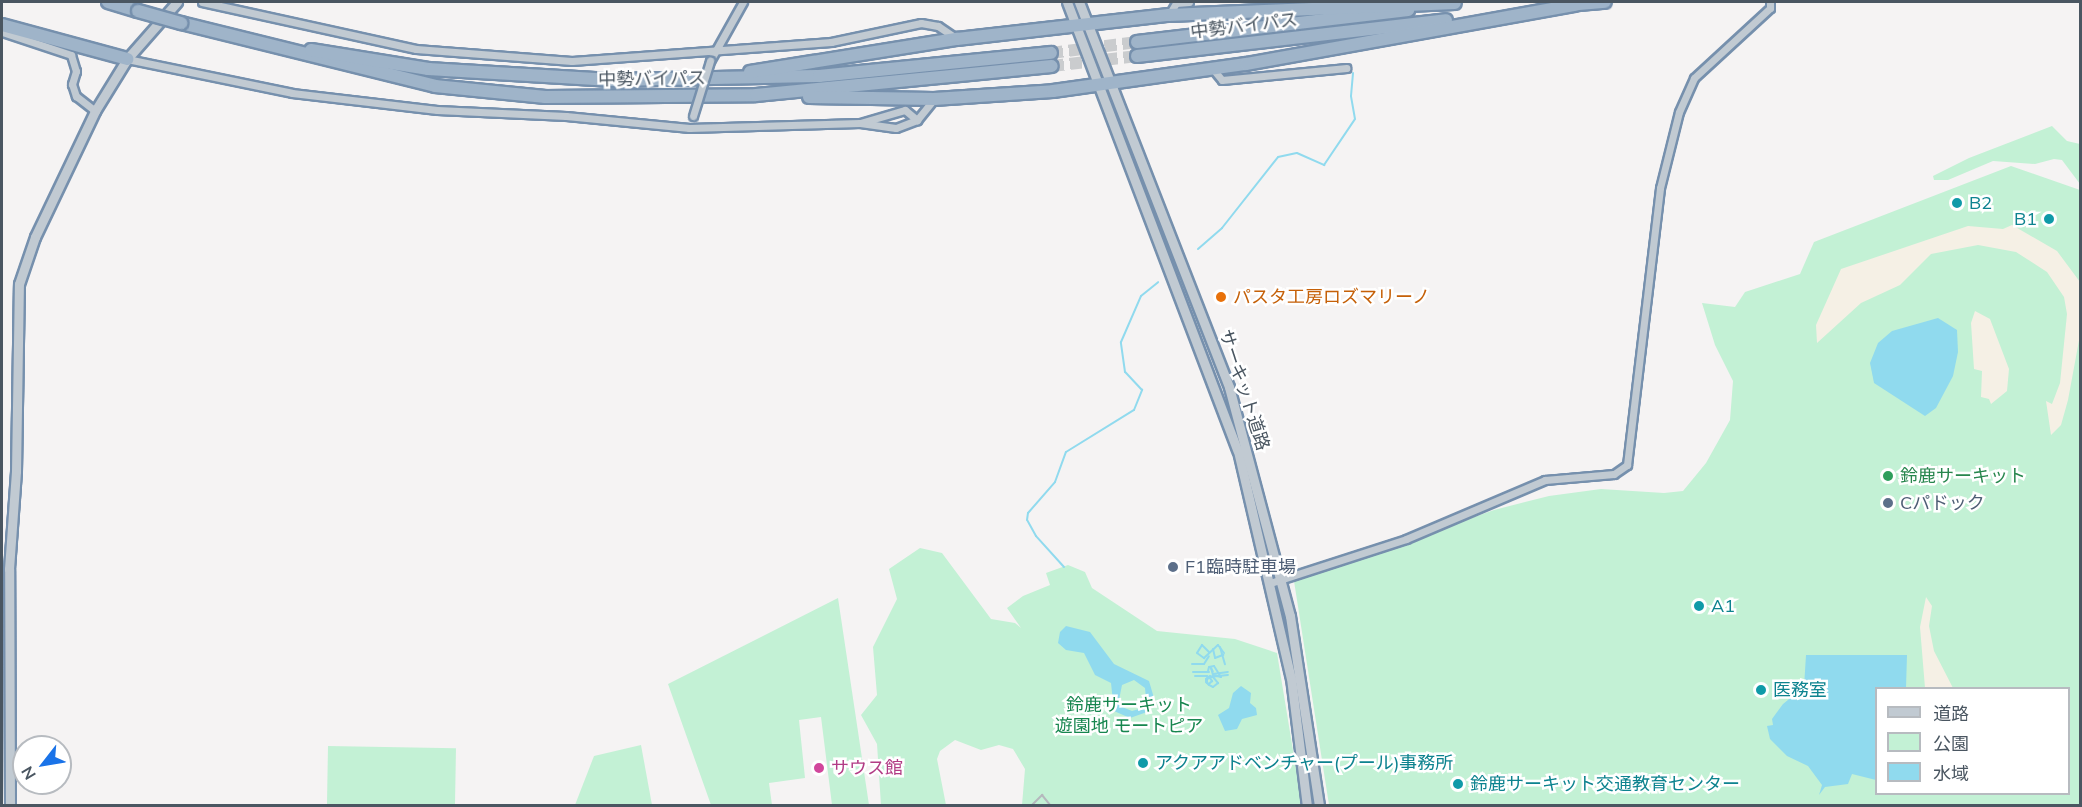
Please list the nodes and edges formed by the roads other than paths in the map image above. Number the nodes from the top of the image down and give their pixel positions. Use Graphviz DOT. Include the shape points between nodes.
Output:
graph roads {
  1 [pos="108,2"];
  2 [pos="177,2"];
  3 [pos="202,2"];
  4 [pos="743,2"];
  5 [pos="1067,2"];
  6 [pos="1079,2"];
  7 [pos="1189,2"];
  8 [pos="1469,2"];
  9 [pos="1605,2"];
  10 [pos="1770,2"];
  11 [pos="1455,3"];
  12 [pos="1575,5"];
  13 [pos="1169,15"];
  14 [pos="2,25"];
  15 [pos="1082,25"];
  16 [pos="2,32"];
  17 [pos="957,39"];
  18 [pos="257,41"];
  19 [pos="1137,42"];
  20 [pos="715,48"];
  21 [pos="1051,53"];
  22 [pos="1137,56"];
  23 [pos="127,60"];
  24 [pos="1052,66"];
  25 [pos="1346,68"];
  26 [pos="1213,69"];
  27 [pos="713,78"];
  28 [pos="1112,82"];
  29 [pos="1098,84"];
  30 [pos="756,95"];
  31 [pos="934,99"];
  32 [pos="95,111"];
  33 [pos="693,116"];
  34 [pos="917,120"];
  35 [pos="860,123"];
  36 [pos="1282,579"];
  37 [pos="1270,582"];
  38 [pos="10,806"];
  39 [pos="1307,806"];
  40 [pos="1319,806"];
  1 -- 18 [label="highway, 中勢バイパス, bridge"];
  2 -- 23 [label="street"];
  3 -- 20 [label="street" via="382,44 458,54 582,61"];
  4 -- 20 [label="street"];
  5 -- 15 [label="street"];
  6 -- 15 [label="street, サーキット道路"];
  7 -- 13 [label="street" via="1176,3"];
  8 -- 11 [label="highway, 中勢バイパス"];
  9 -- 12 [label="highway, 中勢バイパス"];
  10 -- 36 [label="street" via="1770,8 1694,78 1674,128 1655,227 1627,465 1614,474 1545,480 1397,542"];
  11 -- 13 [label="highway"];
  11 -- 19 [label="highway, 中勢バイパス"];
  12 -- 22 [label="highway, 中勢バイパス"];
  12 -- 26 [label="highway"];
  13 -- 15 [label="highway"];
  14 -- 23 [label="highway"];
  15 -- 17 [label="highway"];
  15 -- 28 [label="street, サーキット道路"];
  15 -- 29 [label="street, サーキット道路"];
  16 -- 32 [label="street" via="71,56 76,71 72,84 76,96"];
  17 -- 20 [label="street" via="938,26 921,23 831,42"];
  17 -- 27 [label="highway"];
  18 -- 27 [label="highway, 中勢バイパス" via="428,69 543,78"];
  18 -- 30 [label="highway, 中勢バイパス" via="390,76 498,93 612,98"];
  20 -- 33 [label="street, bridge"];
  21 -- 27 [label="highway, 中勢バイパス" via="819,76"];
  23 -- 32 [label="street"];
  23 -- 35 [label="street" via="292,93 437,110 689,128"];
  24 -- 30 [label="highway, 中勢バイパス"];
  25 -- 26 [label="street" via="1222,80"];
  26 -- 28 [label="highway"];
  28 -- 29 [label="highway"];
  28 -- 36 [label="street, サーキット道路" via="1229,387"];
  29 -- 31 [label="highway"];
  29 -- 37 [label="street, サーキット道路" via="1224,408"];
  30 -- 31 [label="highway"];
  31 -- 34 [label="street"];
  32 -- 38 [label="street" via="35,237 20,284 16,471 9,569"];
  34 -- 35 [label="street" via="896,128"];
  34 -- 35 [label="street" via="905,110"];
  36 -- 37 [label="street"];
  36 -- 40 [label="street, サーキット道路" via="1298,657"];
  37 -- 39 [label="street, サーキット道路" via="1291,678"];
}
